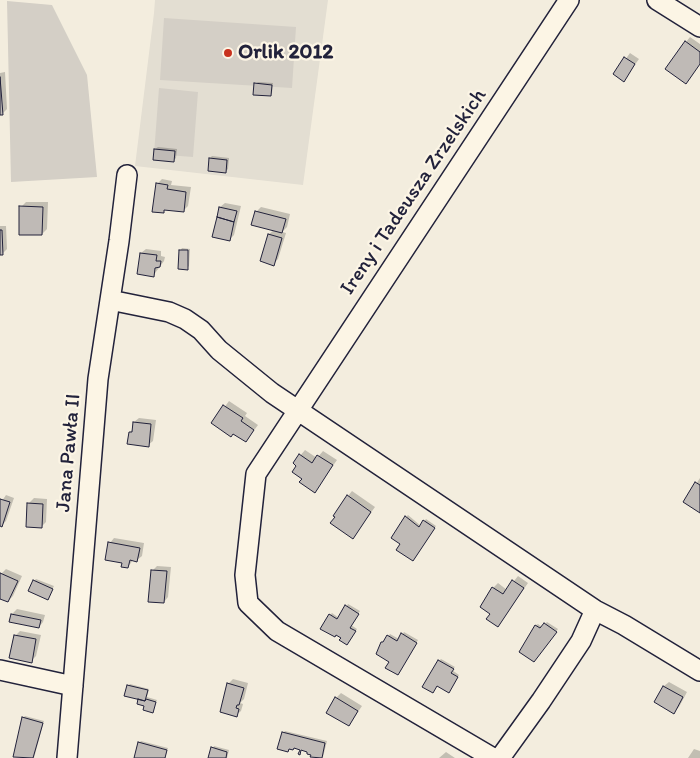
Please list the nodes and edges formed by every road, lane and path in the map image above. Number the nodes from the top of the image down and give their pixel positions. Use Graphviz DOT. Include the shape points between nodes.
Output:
graph roads {
  1 [pos="569,0"];
  2 [pos="657,0"];
  3 [pos="700,27"];
  4 [pos="127,175"];
  5 [pos="110,300"];
  6 [pos="297,409"];
  7 [pos="595,610"];
  8 [pos="0,670"];
  9 [pos="700,671"];
  10 [pos="73,686"];
  11 [pos="69,758"];
  12 [pos="493,758"];
  13 [pos="500,758"];
  1 -- 6 [label="street, Ireny i Tadeusza Zrzelskich"];
  2 -- 3 [label="street"];
  4 -- 5 [label="street, Jana Pawła II"];
  5 -- 6 [label="street" via="169,312 185,319 264,387"];
  5 -- 10 [label="street, Jana Pawła II" via="98,379"];
  6 -- 7 [label="street"];
  6 -- 12 [label="street, Ireny i Tadeusza Zrzelskich" via="256,474 244,575 248,602 277,632"];
  7 -- 9 [label="street"];
  7 -- 13 [label="street" via="581,641"];
  8 -- 10 [label="street"];
  10 -- 11 [label="street, Jana Pawła II"];
}
